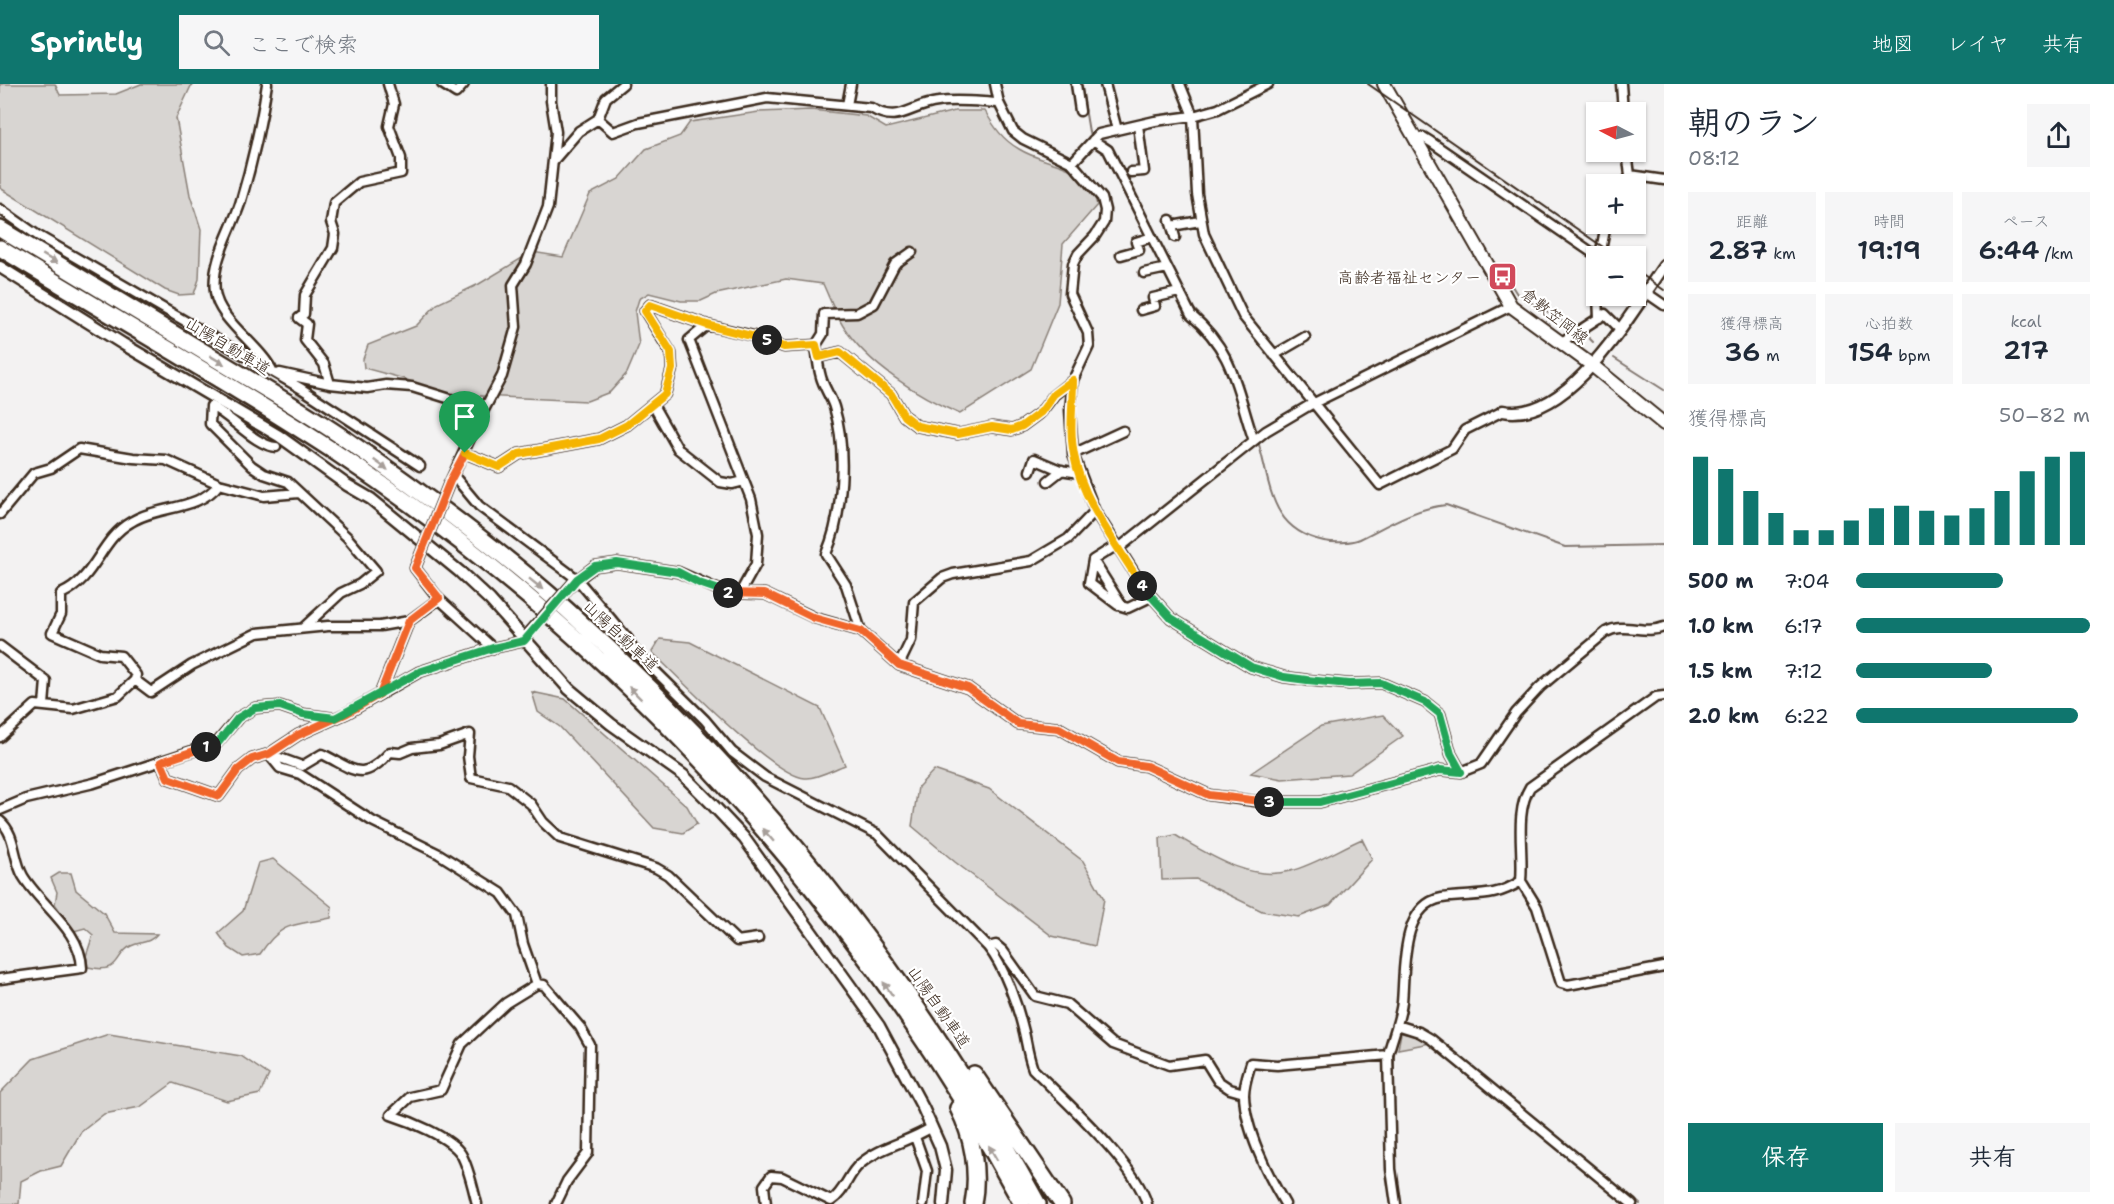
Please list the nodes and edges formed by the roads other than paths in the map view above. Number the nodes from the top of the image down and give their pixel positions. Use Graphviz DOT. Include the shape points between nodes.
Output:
graph roads {
  1 [pos="267,84"];
  2 [pos="388,84"];
  3 [pos="442,84"];
  4 [pos="464,84"];
  5 [pos="552,84"];
  6 [pos="623,84"];
  7 [pos="851,84"];
  8 [pos="995,84"];
  9 [pos="1076,84"];
  10 [pos="1105,84"];
  11 [pos="1180,84"];
  12 [pos="1268,84"];
  13 [pos="1384,84"];
  14 [pos="1621,84"];
  15 [pos="1622,102"];
  16 [pos="999,103"];
  17 [pos="847,105"];
  18 [pos="1080,111"];
  19 [pos="1193,116"];
  20 [pos="598,119"];
  21 [pos="1138,125"];
  22 [pos="1117,130"];
  23 [pos="1095,137"];
  24 [pos="1415,141"];
  25 [pos="554,160"];
  26 [pos="1072,163"];
  27 [pos="1131,172"];
  28 [pos="1646,177"];
  29 [pos="1664,180"];
  30 [pos="0,209"];
  31 [pos="1200,221"];
  32 [pos="0,229"];
  33 [pos="1152,237"];
  34 [pos="1175,237"];
  35 [pos="0,248"];
  36 [pos="1586,248"];
  37 [pos="912,252"];
  38 [pos="1121,255"];
  39 [pos="1664,266"];
  40 [pos="0,267"];
  41 [pos="1167,268"];
  42 [pos="1144,273"];
  43 [pos="1179,292"];
  44 [pos="1646,292"];
  45 [pos="1646,294"];
  46 [pos="1664,305"];
  47 [pos="1511,306"];
  48 [pos="1598,306"];
  49 [pos="1636,306"];
  50 [pos="1141,310"];
  51 [pos="1599,318"];
  52 [pos="707,325"];
  53 [pos="1620,329"];
  54 [pos="1305,337"];
  55 [pos="1560,342"];
  56 [pos="816,345"];
  57 [pos="1274,355"];
  58 [pos="819,357"];
  59 [pos="1593,366"];
  60 [pos="273,372"];
  61 [pos="1073,380"];
  62 [pos="330,384"];
  63 [pos="1313,404"];
  64 [pos="653,405"];
  65 [pos="1503,411"];
  66 [pos="479,419"];
  67 [pos="1664,424"];
  68 [pos="1123,431"];
  69 [pos="1256,437"];
  70 [pos="276,447"];
  71 [pos="465,453"];
  72 [pos="1073,454"];
  73 [pos="420,466"];
  74 [pos="1062,470"];
  75 [pos="1030,471"];
  76 [pos="1080,473"];
  77 [pos="452,479"];
  78 [pos="1048,481"];
  79 [pos="744,482"];
  80 [pos="219,484"];
  81 [pos="299,493"];
  82 [pos="1095,511"];
  83 [pos="0,514"];
  84 [pos="1118,547"];
  85 [pos="1093,560"];
  86 [pos="575,581"];
  87 [pos="740,593"];
  88 [pos="1151,597"];
  89 [pos="439,598"];
  90 [pos="1121,606"];
  91 [pos="409,621"];
  92 [pos="1664,627"];
  93 [pos="303,628"];
  94 [pos="861,631"];
  95 [pos="526,637"];
  96 [pos="0,646"];
  97 [pos="493,648"];
  98 [pos="899,665"];
  99 [pos="135,680"];
  100 [pos="380,694"];
  101 [pos="1664,696"];
  102 [pos="44,705"];
  103 [pos="335,718"];
  104 [pos="0,737"];
  105 [pos="269,754"];
  106 [pos="161,762"];
  107 [pos="1461,772"];
  108 [pos="0,810"];
  109 [pos="0,821"];
  110 [pos="1521,881"];
  111 [pos="758,938"];
  112 [pos="873,944"];
  113 [pos="988,946"];
  114 [pos="1664,968"];
  115 [pos="0,979"];
  116 [pos="537,984"];
  117 [pos="1399,1026"];
  118 [pos="930,1048"];
  119 [pos="1388,1056"];
  120 [pos="1244,1093"];
  121 [pos="932,1127"];
  122 [pos="915,1137"];
  123 [pos="477,1204"];
  124 [pos="556,1204"];
  125 [pos="766,1204"];
  126 [pos="923,1204"];
  127 [pos="944,1204"];
  128 [pos="973,1204"];
  129 [pos="1022,1204"];
  130 [pos="1038,1204"];
  131 [pos="1062,1204"];
  132 [pos="1147,1204"];
  133 [pos="1285,1204"];
  134 [pos="1396,1204"];
  135 [pos="1632,1204"];
  1 -- 60 [label="street" via="256,152 218,266 215,292 223,312 260,351"];
  2 -- 62 [label="street" via="394,104 389,126 402,158 401,173 359,182 334,203 333,248 305,295 304,314 299,318 307,324 305,340 324,364"];
  3 -- 4 [label="street" via="456,93"];
  5 -- 25 [label="street"];
  6 -- 20 [label="street" via="606,98"];
  7 -- 17 [label="street"];
  8 -- 16 [label="street"];
  9 -- 18 [label="street"];
  10 -- 22 [label="street"];
  11 -- 19 [label="street"];
  12 -- 19 [label="street"];
  13 -- 24 [label="main road, 倉敷笠岡線"];
  14 -- 15 [label="street"];
  16 -- 17 [label="street" via="934,102 885,116 871,108"];
  16 -- 26 [label="street" via="1013,131"];
  17 -- 20 [label="street" via="767,98 638,123 613,132"];
  19 -- 21 [label="street"];
  19 -- 31 [label="street"];
  20 -- 25 [label="street" via="579,131"];
  21 -- 22 [label="street"];
  21 -- 27 [label="street" via="1144,171"];
  22 -- 23 [label="street"];
  23 -- 26 [label="street"];
  23 -- 33 [label="street" via="1108,150"];
  24 -- 36 [label="street" via="1423,137"];
  24 -- 47 [label="main road, 倉敷笠岡線"];
  25 -- 66 [label="street" via="543,225 513,285 516,327 502,376"];
  26 -- 61 [label="street" via="1102,198 1106,210 1104,222 1073,264 1070,294 1088,333 1089,346"];
  28 -- 29 [label="street"];
  30 -- 60 [label="street" via="37,235"];
  31 -- 34 [label="street" via="1171,223"];
  31 -- 57 [label="street" via="1243,316"];
  32 -- 112 [label="highway, 山陽自動車道, one-way" via="345,439 564,607 689,726 781,828"];
  33 -- 38 [label="street" via="1136,242 1139,249"];
  33 -- 41 [label="street"];
  118 -- 35 [label="highway, 山陽自動車道, one-way" via="773,840 678,736 554,619 476,555 337,453"];
  37 -- 56 [label="street" via="895,264 874,304 857,313 824,314 823,334"];
  39 -- 44 [label="street"];
  40 -- 95 [label="street" via="279,436 370,499 460,572"];
  41 -- 42 [label="street"];
  41 -- 43 [label="street"];
  43 -- 50 [label="street" via="1154,298 1155,306"];
  43 -- 69 [label="street" via="1191,315 1207,329 1230,361"];
  45 -- 46 [label="street"];
  47 -- 55 [label="main road, 倉敷笠岡線"];
  47 -- 63 [label="street"];
  48 -- 51 [label="street"];
  49 -- 53 [label="street"];
  51 -- 53 [label="street" via="1605,314"];
  51 -- 55 [label="street"];
  52 -- 56 [label="street" via="784,347"];
  52 -- 64 [label="street" via="650,305 645,311 671,352 672,369 665,394"];
  52 -- 79 [label="street" via="689,340"];
  53 -- 59 [label="street"];
  54 -- 57 [label="street"];
  55 -- 59 [label="main road, 倉敷笠岡線"];
  56 -- 58 [label="street"];
  57 -- 63 [label="street"];
  58 -- 61 [label="street" via="840,352 891,394 904,416 917,426 958,434 1022,426"];
  58 -- 94 [label="street" via="821,378 834,407 839,438 839,506 835,533 826,554 846,585"];
  59 -- 65 [label="street" via="1576,384 1545,402 1521,413"];
  59 -- 67 [label="main road, 倉敷笠岡線"];
  60 -- 62 [label="street"];
  60 -- 73 [label="street"];
  61 -- 72 [label="street"];
  62 -- 66 [label="street" via="412,387 457,401"];
  63 -- 65 [label="street" via="1380,485 1452,449 1465,430"];
  63 -- 69 [label="street"];
  64 -- 71 [label="street" via="627,425 599,439 519,454 499,467"];
  64 -- 79 [label="street" via="678,449 720,482"];
  66 -- 71 [label="street"];
  68 -- 72 [label="street"];
  69 -- 84 [label="street"];
  70 -- 81 [label="street" via="270,447 211,406 210,424 225,440 258,470 288,482"];
  71 -- 77 [label="street"];
  72 -- 76 [label="street"];
  74 -- 75 [label="street" via="1034,459"];
  74 -- 76 [label="street"];
  74 -- 78 [label="street"];
  76 -- 82 [label="street"];
  77 -- 86 [label="street" via="479,506"];
  77 -- 89 [label="street, bridge" via="415,568"];
  79 -- 87 [label="street" via="758,534 756,564"];
  80 -- 81 [label="street" via="264,496"];
  80 -- 83 [label="street" via="166,460 79,449 51,468 34,473"];
  80 -- 99 [label="street" via="193,502 131,521 115,533 87,578 61,594 61,614 52,633 100,654 121,656 136,675"];
  81 -- 93 [label="street" via="347,537 376,571 341,593"];
  82 -- 84 [label="street"];
  82 -- 98 [label="street" via="1068,539 1031,561 953,574 937,582 914,602 911,640"];
  84 -- 85 [label="street"];
  84 -- 88 [label="street"];
  85 -- 90 [label="street"];
  85 -- 90 [label="street" via="1089,583"];
  86 -- 87 [label="street" via="595,566 617,563 678,572 726,593"];
  86 -- 95 [label="street, bridge"];
  86 -- 113 [label="street" via="633,649 732,752 765,777 877,834"];
  87 -- 94 [label="street" via="765,594 814,618"];
  88 -- 90 [label="street" via="1128,608"];
  88 -- 107 [label="street" via="1171,618 1251,667 1307,680 1381,683 1425,702 1440,714 1451,754"];
  89 -- 91 [label="street"];
  89 -- 97 [label="street"];
  91 -- 93 [label="street" via="380,626"];
  91 -- 100 [label="street"];
  92 -- 107 [label="street" via="1648,631 1615,627 1606,632 1515,713 1481,764"];
  93 -- 99 [label="street" via="256,633 192,665 151,692"];
  94 -- 98 [label="street"];
  95 -- 97 [label="street"];
  95 -- 121 [label="street" via="569,689 683,775 744,838 879,1026"];
  96 -- 102 [label="street" via="46,681"];
  97 -- 100 [label="street" via="419,672"];
  98 -- 107 [label="street" via="968,688 1018,724 1059,728 1118,762 1146,766 1224,798 1320,802 1440,770"];
  99 -- 102 [label="street" via="118,696 73,709"];
  100 -- 103 [label="street"];
  101 -- 110 [label="street" via="1656,697 1530,787 1525,795 1522,823"];
  102 -- 104 [label="street" via="25,711"];
  103 -- 105 [label="street"];
  103 -- 106 [label="street" via="280,706 255,708 238,718 218,743"];
  105 -- 106 [label="street" via="252,759 238,770 219,796 168,778"];
  105 -- 111 [label="street" via="302,766 322,754 360,772 369,771 390,752 439,745 470,735 471,778 508,786 531,804 560,838 668,875 737,941"];
  105 -- 116 [label="street" via="280,768 300,774 372,821 439,854 501,893 517,915"];
  106 -- 108 [label="street" via="26,799"];
  109 -- 115 [label="street" via="8,827 22,874 62,922 82,955 82,968"];
  110 -- 114 [label="street" via="1537,907 1561,983"];
  110 -- 117 [label="street" via="1505,892 1441,898 1430,902 1416,918 1404,955"];
  112 -- 130 [label="highway, 山陽自動車道" via="957,1065"];
  112 -- 131 [label="highway" via="963,1058"];
  113 -- 120 [label="street" via="996,945 1003,951 1035,996 1067,1004 1113,1044 1172,1066 1205,1060 1218,1081"];
  113 -- 132 [label="street" via="1002,970 1033,1069 1127,1167 1143,1190"];
  116 -- 123 [label="street" via="506,1003 462,1044 441,1090 410,1096 391,1115 414,1123 460,1154"];
  116 -- 124 [label="street" via="544,985 580,1027 590,1045 588,1153"];
  117 -- 119 [label="street"];
  117 -- 135 [label="street" via="1431,1039"];
  118 -- 128 [label="highway" via="970,1139 975,1176"];
  129 -- 118 [label="highway, 山陽自動車道, one-way"];
  119 -- 120 [label="street" via="1278,1065 1251,1063"];
  119 -- 134 [label="street" via="1391,1169"];
  120 -- 133 [label="street" via="1248,1123 1272,1183"];
  121 -- 122 [label="street"];
  121 -- 127 [label="street" via="946,1170"];
  122 -- 125 [label="street" via="877,1151 858,1165 842,1194 831,1201 782,1177 771,1176 764,1186"];
  122 -- 126 [label="street" via="927,1170"];
}
